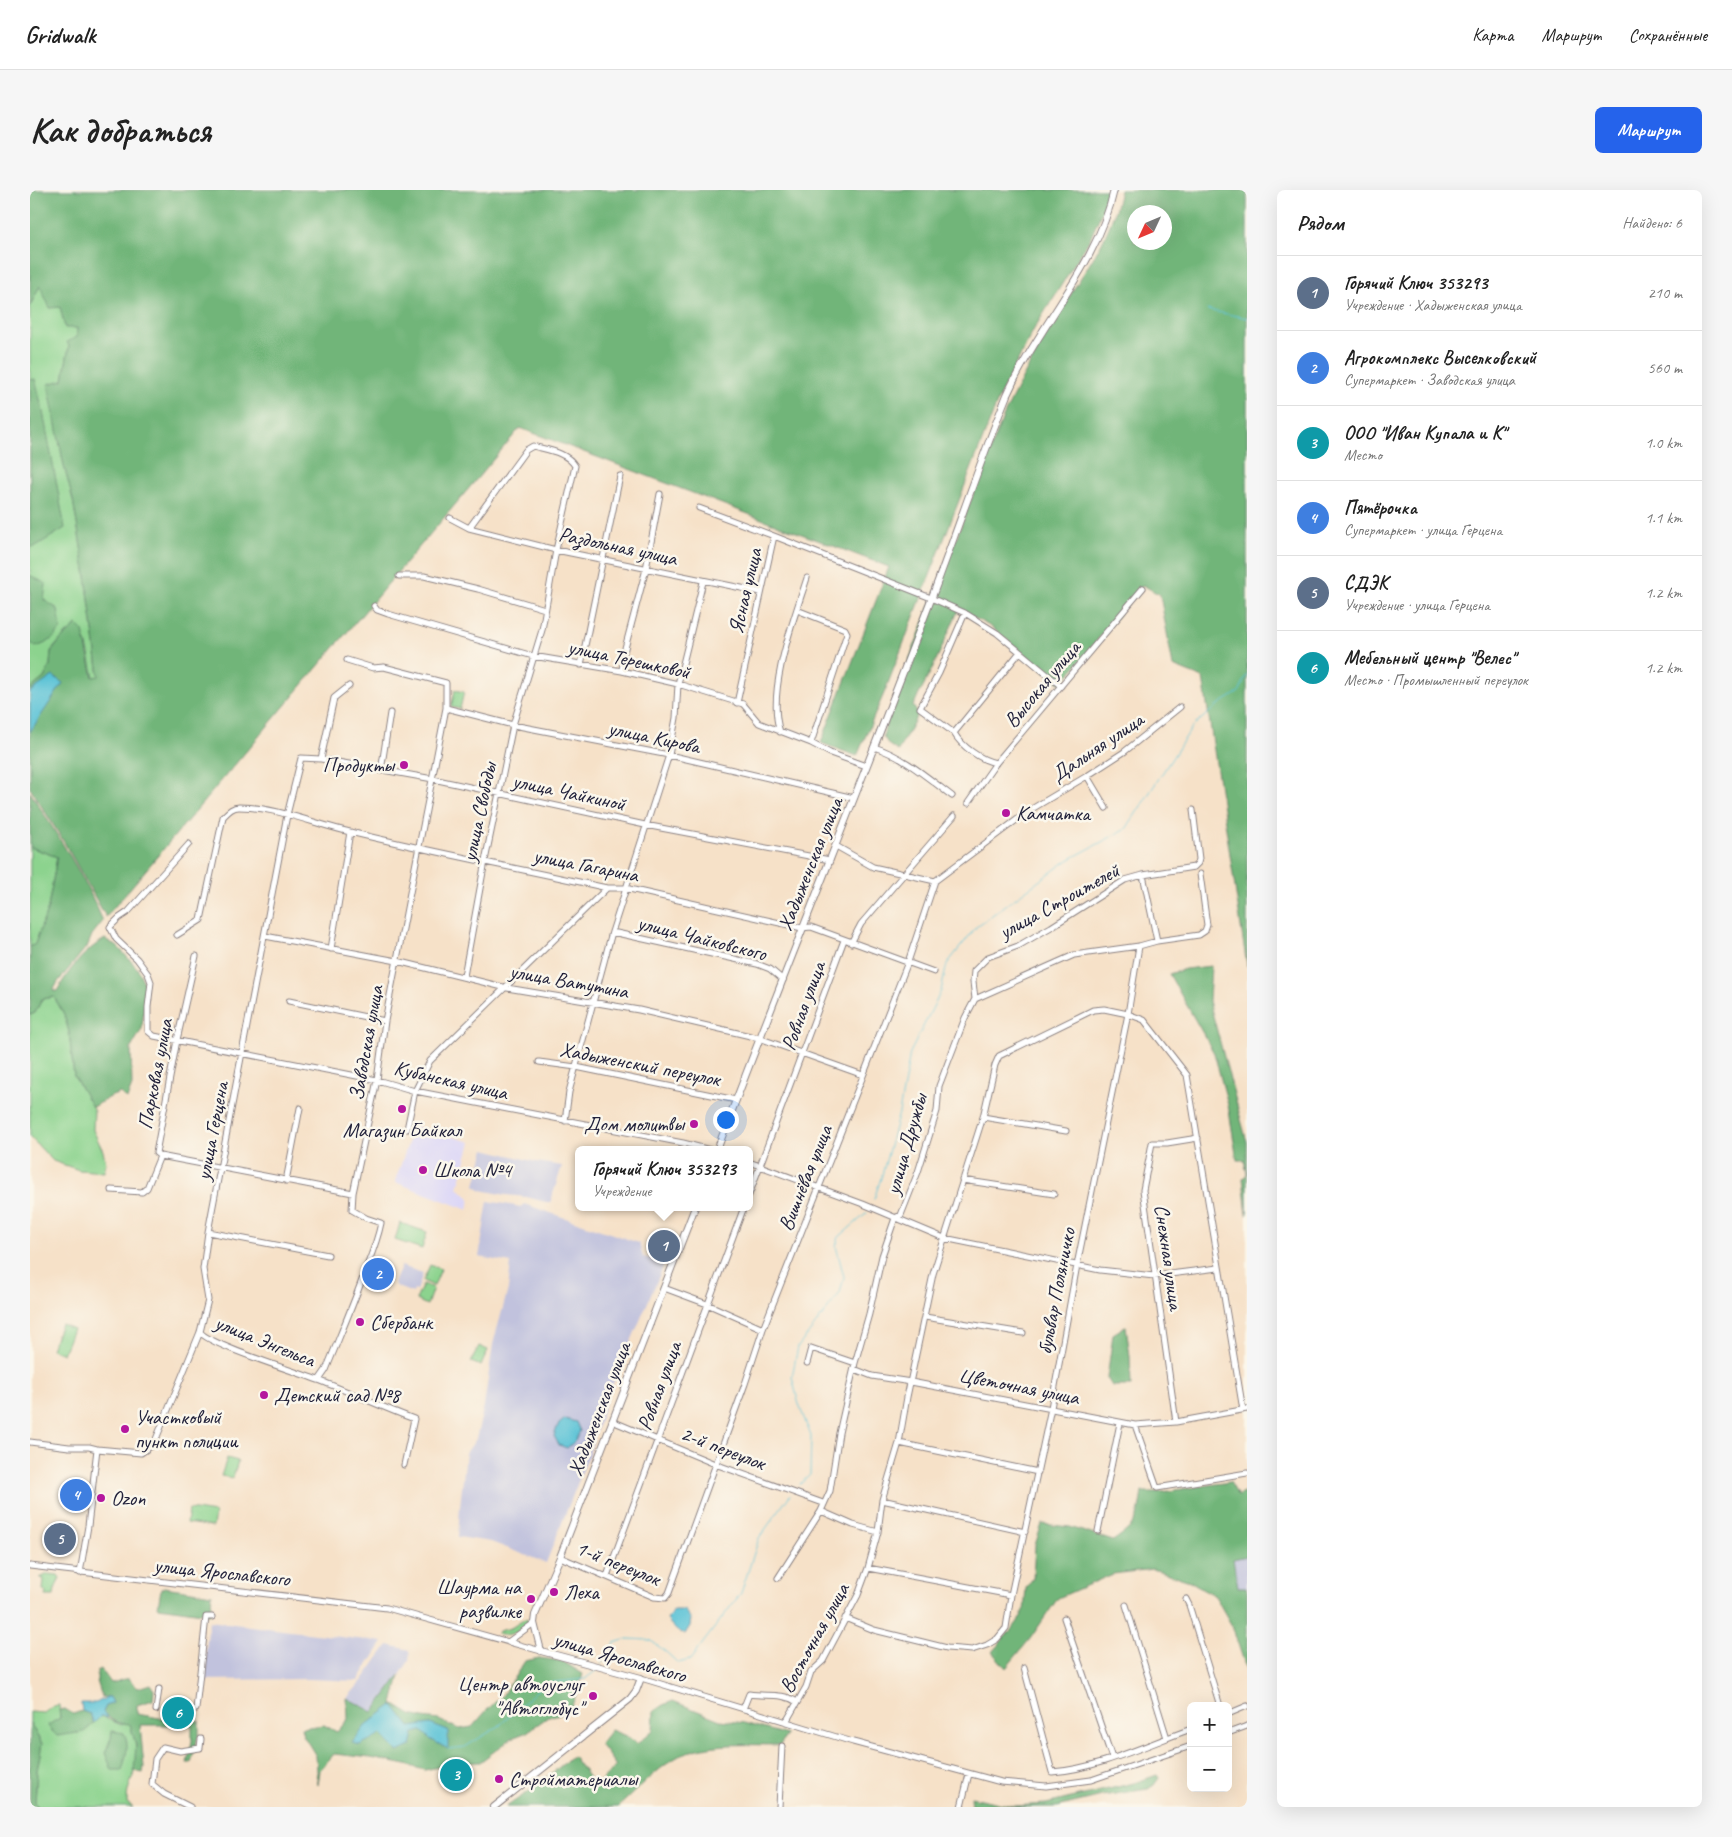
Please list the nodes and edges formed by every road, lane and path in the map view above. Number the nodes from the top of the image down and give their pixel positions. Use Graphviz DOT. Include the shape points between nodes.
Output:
graph roads {
  1 [pos="1114,190"];
  2 [pos="620,476"];
  3 [pos="660,494"];
  4 [pos="698,508"];
  5 [pos="450,518"];
  6 [pos="469,528"];
  7 [pos="774,536"];
  8 [pos="556,550"];
  9 [pos="602,560"];
  10 [pos="646,569"];
  11 [pos="399,576"];
  12 [pos="807,578"];
  13 [pos="703,582"];
  14 [pos="1143,588"];
  15 [pos="761,592"];
  16 [pos="931,598"];
  17 [pos="374,606"];
  18 [pos="545,609"];
  19 [pos="797,610"];
  20 [pos="965,614"];
  21 [pos="1020,652"];
  22 [pos="533,656"];
  23 [pos="347,660"];
  24 [pos="581,664"];
  25 [pos="622,671"];
  26 [pos="678,684"];
  27 [pos="349,686"];
  28 [pos="1061,686"];
  29 [pos="737,702"];
  30 [pos="1180,707"];
  31 [pos="446,708"];
  32 [pos="390,713"];
  33 [pos="514,725"];
  34 [pos="780,732"];
  35 [pos="954,734"];
  36 [pos="811,743"];
  37 [pos="874,746"];
  38 [pos="670,755"];
  39 [pos="301,758"];
  40 [pos="321,759"];
  41 [pos="996,763"];
  42 [pos="866,766"];
  43 [pos="381,771"];
  44 [pos="1087,776"];
  45 [pos="433,779"];
  46 [pos="500,793"];
  47 [pos="952,796"];
  48 [pos="854,798"];
  49 [pos="968,803"];
  50 [pos="1106,808"];
  51 [pos="1193,810"];
  52 [pos="287,815"];
  53 [pos="954,816"];
  54 [pos="646,825"];
  55 [pos="350,832"];
  56 [pos="188,844"];
  57 [pos="836,846"];
  58 [pos="419,847"];
  59 [pos="830,860"];
  60 [pos="485,861"];
  61 [pos="1143,874"];
  62 [pos="1200,874"];
  63 [pos="904,875"];
  64 [pos="935,881"];
  65 [pos="608,888"];
  66 [pos="625,888"];
  67 [pos="802,928"];
  68 [pos="612,932"];
  69 [pos="177,936"];
  70 [pos="265,936"];
  71 [pos="844,940"];
  72 [pos="1157,941"];
  73 [pos="851,943"];
  74 [pos="1139,946"];
  75 [pos="331,949"];
  76 [pos="196,956"];
  77 [pos="397,961"];
  78 [pos="908,962"];
  79 [pos="934,972"];
  80 [pos="464,976"];
  81 [pos="783,980"];
  82 [pos="506,988"];
  83 [pos="975,999"];
  84 [pos="288,1001"];
  85 [pos="592,1002"];
  86 [pos="1128,1014"];
  87 [pos="385,1021"];
  88 [pos="759,1038"];
  89 [pos="177,1040"];
  90 [pos="243,1053"];
  91 [pos="803,1053"];
  92 [pos="539,1062"];
  93 [pos="576,1067"];
  94 [pos="863,1075"];
  95 [pos="377,1080"];
  96 [pos="415,1091"];
  97 [pos="736,1100"];
  98 [pos="300,1108"];
  99 [pos="983,1117"];
  100 [pos="565,1121"];
  101 [pos="407,1129"];
  102 [pos="1066,1131"];
  103 [pos="1198,1138"];
  104 [pos="696,1146"];
  105 [pos="719,1146"];
  106 [pos="160,1156"];
  107 [pos="753,1163"];
  108 [pos="760,1166"];
  109 [pos="222,1168"];
  110 [pos="962,1180"];
  111 [pos="286,1181"];
  112 [pos="753,1184"];
  113 [pos="820,1187"];
  114 [pos="111,1190"];
  115 [pos="353,1192"];
  116 [pos="1054,1194"];
  117 [pos="693,1211"];
  118 [pos="742,1211"];
  119 [pos="894,1218"];
  120 [pos="208,1232"];
  121 [pos="944,1238"];
  122 [pos="328,1255"];
  123 [pos="1077,1265"];
  124 [pos="1218,1268"];
  125 [pos="1154,1276"];
  126 [pos="664,1288"];
  127 [pos="707,1304"];
  128 [pos="925,1317"];
  129 [pos="763,1329"];
  130 [pos="200,1332"];
  131 [pos="1023,1333"];
  132 [pos="807,1364"];
  133 [pos="855,1366"];
  134 [pos="319,1380"];
  135 [pos="911,1382"];
  136 [pos="1051,1408"];
  137 [pos="1245,1409"];
  138 [pos="612,1421"];
  139 [pos="1176,1422"];
  140 [pos="1120,1423"];
  141 [pos="1135,1425"];
  142 [pos="657,1439"];
  143 [pos="30,1442"];
  144 [pos="899,1443"];
  145 [pos="97,1449"];
  146 [pos="715,1464"];
  147 [pos="404,1465"];
  148 [pos="1038,1472"];
  149 [pos="1247,1473"];
  150 [pos="882,1500"];
  151 [pos="823,1503"];
  152 [pos="821,1511"];
  153 [pos="878,1532"];
  154 [pos="1025,1532"];
  155 [pos="1098,1532"];
  156 [pos="560,1557"];
  157 [pos="30,1566"];
  158 [pos="868,1568"];
  159 [pos="80,1573"];
  160 [pos="607,1576"];
  161 [pos="778,1578"];
  162 [pos="1011,1595"];
  163 [pos="665,1598"];
  164 [pos="1186,1599"];
  165 [pos="1126,1605"];
  166 [pos="212,1617"];
  167 [pos="845,1618"];
  168 [pos="1064,1618"];
  169 [pos="534,1623"];
  170 [pos="508,1642"];
  171 [pos="541,1651"];
  172 [pos="1024,1668"];
  173 [pos="641,1678"];
  174 [pos="159,1689"];
  175 [pos="797,1702"];
  176 [pos="1219,1702"];
  177 [pos="1247,1706"];
  178 [pos="196,1709"];
  179 [pos="743,1709"];
  180 [pos="156,1710"];
  181 [pos="1232,1712"];
  182 [pos="786,1722"];
  183 [pos="1247,1726"];
  184 [pos="1187,1730"];
  185 [pos="1232,1732"];
  186 [pos="1167,1738"];
  187 [pos="200,1739"];
  188 [pos="782,1746"];
  189 [pos="1188,1747"];
  190 [pos="1112,1758"];
  191 [pos="969,1774"];
  192 [pos="190,1807"];
  193 [pos="494,1807"];
  194 [pos="779,1807"];
  195 [pos="961,1807"];
  1 -- 16 [label="main road, Хадыженская улица" via="1105,223 1093,248 1010,389"];
  2 -- 9 [label="street"];
  3 -- 10 [label="street"];
  4 -- 7 [label="street, Ясная улица"];
  5 -- 6 [label="street, Раздольная улица"];
  6 -- 8 [label="street, Раздольная улица"];
  6 -- 8 [label="street, улица Свободы" via="532,446 567,458 575,466"];
  7 -- 15 [label="street, Ясная улица"];
  7 -- 16 [label="street"];
  8 -- 9 [label="street, Раздольная улица"];
  8 -- 18 [label="street, улица Свободы"];
  9 -- 10 [label="street, Раздольная улица"];
  9 -- 24 [label="street"];
  10 -- 13 [label="street, Раздольная улица"];
  10 -- 25 [label="street"];
  11 -- 18 [label="street" via="424,576"];
  12 -- 19 [label="street"];
  13 -- 15 [label="street, Раздольная улица"];
  13 -- 26 [label="street"];
  14 -- 28 [label="street, Высокая улица"];
  15 -- 29 [label="street, Ясная улица"];
  16 -- 20 [label="street"];
  16 -- 37 [label="main road, Хадыженская улица"];
  17 -- 22 [label="street, улица Терешковой" via="388,614"];
  18 -- 22 [label="street, улица Свободы"];
  19 -- 34 [label="street" via="775,694"];
  19 -- 36 [label="street" via="847,633"];
  20 -- 21 [label="street" via="997,633"];
  20 -- 35 [label="street" via="920,708"];
  21 -- 28 [label="street"];
  21 -- 35 [label="street"];
  22 -- 24 [label="street, улица Терешковой"];
  22 -- 33 [label="street, улица Свободы"];
  23 -- 31 [label="street, Заводская улица" via="446,682"];
  24 -- 25 [label="street, улица Терешковой"];
  25 -- 26 [label="street, улица Терешковой"];
  26 -- 29 [label="street, улица Терешковой"];
  26 -- 38 [label="street"];
  27 -- 40 [label="street" via="334,698"];
  28 -- 41 [label="street, Высокая улица"];
  29 -- 34 [label="street, улица Терешковой" via="744,704 759,723"];
  30 -- 44 [label="street, Дальняя улица" via="1124,752"];
  31 -- 33 [label="street, улица Кирова"];
  31 -- 45 [label="street, Заводская улица"];
  32 -- 43 [label="street"];
  33 -- 38 [label="street, улица Кирова"];
  33 -- 46 [label="street, улица Свободы"];
  34 -- 36 [label="street, улица Терешковой"];
  35 -- 41 [label="street" via="980,757"];
  36 -- 42 [label="street, улица Терешковой"];
  37 -- 42 [label="main road, Хадыженская улица"];
  37 -- 47 [label="street" via="905,762"];
  38 -- 48 [label="street, улица Кирова"];
  38 -- 54 [label="street"];
  39 -- 40 [label="street, улица Чайкиной"];
  39 -- 52 [label="street, улица Герцена"];
  40 -- 43 [label="street, улица Чайкиной"];
  41 -- 49 [label="street, Высокая улица"];
  42 -- 48 [label="main road, Хадыженская улица"];
  43 -- 45 [label="street, улица Чайкиной"];
  44 -- 50 [label="street"];
  44 -- 64 [label="street, Дальняя улица" via="1030,810"];
  45 -- 46 [label="street, улица Чайкиной"];
  45 -- 58 [label="street, Заводская улица"];
  46 -- 54 [label="street, улица Чайкиной"];
  46 -- 60 [label="street, улица Свободы"];
  48 -- 57 [label="main road, Хадыженская улица"];
  51 -- 61 [label="street, улица Строителей" via="1198,863 1194,867"];
  52 -- 55 [label="street, улица Гагарина"];
  52 -- 69 [label="street, улица Гагарина" via="236,807 228,811 223,817 200,920"];
  52 -- 70 [label="street, улица Герцена"];
  53 -- 63 [label="street, Ровная улица"];
  54 -- 59 [label="street, улица Чайкиной"];
  54 -- 66 [label="street"];
  55 -- 58 [label="street, улица Гагарина"];
  55 -- 75 [label="street"];
  56 -- 89 [label="street, Кубанская улица" via="128,912 110,927 116,939 137,959 151,982 148,1031 154,1036"];
  57 -- 59 [label="main road, Хадыженская улица"];
  57 -- 63 [label="street" via="873,867"];
  58 -- 60 [label="street, улица Гагарина"];
  58 -- 77 [label="street, Заводская улица"];
  59 -- 67 [label="main road, Хадыженская улица"];
  60 -- 65 [label="street, улица Гагарина"];
  60 -- 80 [label="street, улица Свободы"];
  61 -- 72 [label="street"];
  61 -- 83 [label="street, улица Строителей" via="1125,880 1018,946 988,957 974,971"];
  62 -- 72 [label="street" via="1207,925 1205,931 1199,935"];
  63 -- 64 [label="street"];
  63 -- 73 [label="street, Ровная улица" via="861,924"];
  64 -- 78 [label="street, Вишнёвая улица"];
  65 -- 66 [label="street, улица Гагарина"];
  65 -- 82 [label="street"];
  66 -- 67 [label="street, улица Гагарина"];
  66 -- 68 [label="street"];
  67 -- 71 [label="street, улица Гагарина" via="811,927"];
  67 -- 81 [label="main road, Хадыженская улица"];
  68 -- 81 [label="street, улица Чайковского" via="757,964 770,969"];
  68 -- 85 [label="street"];
  70 -- 75 [label="street, улица Ватутина"];
  70 -- 90 [label="street, улица Герцена"];
  71 -- 73 [label="street, улица Гагарина"];
  71 -- 91 [label="street, Ровная улица"];
  72 -- 74 [label="street"];
  73 -- 78 [label="street, улица Гагарина"];
  74 -- 83 [label="street" via="1074,955"];
  74 -- 86 [label="street, бульвар Поляничко"];
  75 -- 77 [label="street, улица Ватутина"];
  76 -- 89 [label="street, Парковая улица"];
  77 -- 80 [label="street, улица Ватутина"];
  77 -- 87 [label="street, Заводская улица"];
  78 -- 79 [label="street, улица Гагарина"];
  78 -- 94 [label="street, Вишнёвая улица"];
  80 -- 82 [label="street, улица Ватутина"];
  81 -- 88 [label="main road, Хадыженская улица"];
  82 -- 85 [label="street, улица Ватутина"];
  82 -- 96 [label="street" via="430,1061"];
  83 -- 119 [label="street, улица Дружбы" via="939,1086 937,1111 918,1172 901,1214"];
  84 -- 87 [label="street"];
  85 -- 88 [label="street, улица Ватутина"];
  85 -- 93 [label="street"];
  86 -- 99 [label="street, Восточная улица" via="1093,1010 999,1056"];
  86 -- 103 [label="street, Восточная улица" via="1144,1020 1186,1076"];
  86 -- 123 [label="street, бульвар Поляничко"];
  87 -- 95 [label="street, Заводская улица"];
  88 -- 91 [label="street, улица Ватутина"];
  88 -- 97 [label="main road, Хадыженская улица"];
  89 -- 90 [label="street, Кубанская улица"];
  89 -- 106 [label="street, Парковая улица" via="156,1153"];
  90 -- 95 [label="street, Кубанская улица"];
  90 -- 109 [label="street, улица Герцена"];
  91 -- 94 [label="street, улица Ватутина"];
  91 -- 108 [label="street, Ровная улица"];
  92 -- 93 [label="street, Хадыженский переулок"];
  93 -- 97 [label="street, Хадыженский переулок"];
  93 -- 100 [label="street"];
  94 -- 113 [label="street, Вишнёвая улица"];
  95 -- 96 [label="street, Кубанская улица"];
  95 -- 115 [label="street, Заводская улица"];
  96 -- 100 [label="street, Кубанская улица"];
  96 -- 101 [label="street"];
  97 -- 105 [label="main road, Хадыженская улица"];
  98 -- 111 [label="street"];
  99 -- 102 [label="street"];
  99 -- 110 [label="street, Восточная улица"];
  100 -- 104 [label="street, Кубанская улица"];
  103 -- 124 [label="street, Восточная улица"];
  103 -- 125 [label="street, Снежная улица" via="1152,1143 1143,1190"];
  106 -- 109 [label="street"];
  106 -- 114 [label="street, Парковая улица" via="147,1188 142,1192"];
  107 -- 108 [label="street"];
  108 -- 112 [label="street, Ровная улица"];
  108 -- 113 [label="street"];
  109 -- 111 [label="street"];
  109 -- 120 [label="street, улица Герцена"];
  110 -- 116 [label="street"];
  110 -- 121 [label="street, Восточная улица"];
  111 -- 115 [label="street"];
  113 -- 119 [label="street"];
  113 -- 129 [label="street, Вишнёвая улица"];
  115 -- 134 [label="street, Заводская улица" via="352,1210 381,1222 378,1242 326,1370"];
  117 -- 126 [label="main road, Хадыженская улица"];
  118 -- 127 [label="street, Ровная улица"];
  119 -- 121 [label="street"];
  119 -- 133 [label="street, улица Дружбы"];
  120 -- 122 [label="street"];
  120 -- 130 [label="street, улица Герцена" via="203,1269 208,1300"];
  121 -- 123 [label="street"];
  121 -- 128 [label="street, Восточная улица"];
  123 -- 125 [label="street"];
  123 -- 136 [label="street, бульвар Поляничко"];
  124 -- 125 [label="street"];
  124 -- 137 [label="street, Восточная улица"];
  125 -- 139 [label="street, Снежная улица"];
  126 -- 127 [label="street"];
  126 -- 138 [label="main road, Хадыженская улица"];
  127 -- 129 [label="street"];
  127 -- 142 [label="street, Ровная улица"];
  128 -- 131 [label="street"];
  128 -- 135 [label="street, Восточная улица"];
  129 -- 146 [label="street, Вишнёвая улица"];
  130 -- 134 [label="street, улица Энгельса" via="226,1346"];
  130 -- 145 [label="street, улица Герцена" via="154,1444 141,1453"];
  132 -- 133 [label="street, Цветочная улица" via="811,1348"];
  133 -- 135 [label="street, Цветочная улица" via="872,1376"];
  133 -- 151 [label="street, улица Дружбы" via="830,1491"];
  134 -- 147 [label="street, улица Энгельса" via="414,1419"];
  135 -- 136 [label="street, Цветочная улица"];
  135 -- 144 [label="street, Восточная улица"];
  136 -- 140 [label="street, Цветочная улица"];
  136 -- 148 [label="street, бульвар Поляничко"];
  137 -- 139 [label="street, Цветочная улица"];
  138 -- 142 [label="street, 2-й переулок"];
  138 -- 156 [label="main road, Хадыженская улица"];
  139 -- 141 [label="street, Цветочная улица"];
  140 -- 141 [label="street, Цветочная улица"];
  140 -- 155 [label="street"];
  141 -- 149 [label="street" via="1157,1488"];
  142 -- 146 [label="street, 2-й переулок"];
  142 -- 160 [label="street, Ровная улица"];
  143 -- 145 [label="street, улица Герцена"];
  144 -- 148 [label="street"];
  144 -- 150 [label="street, Восточная улица"];
  145 -- 159 [label="street"];
  146 -- 151 [label="street, 2-й переулок"];
  146 -- 163 [label="street, Вишнёвая улица"];
  148 -- 154 [label="street, бульвар Поляничко"];
  150 -- 153 [label="street, Восточная улица"];
  150 -- 154 [label="street"];
  151 -- 152 [label="street, улица Дружбы"];
  152 -- 153 [label="street"];
  152 -- 161 [label="street, улица Дружбы"];
  153 -- 158 [label="street, Восточная улица"];
  154 -- 162 [label="street, бульвар Поляничко"];
  156 -- 160 [label="street, 1-й переулок"];
  156 -- 169 [label="main road, Хадыженская улица"];
  157 -- 159 [label="street, улица Ярославского"];
  158 -- 162 [label="street, Восточная улица"];
  158 -- 167 [label="street, Восточная улица"];
  159 -- 170 [label="street, улица Ярославского" via="387,1608"];
  160 -- 163 [label="street, 1-й переулок" via="654,1597"];
  162 -- 167 [label="street, бульвар Поляничко" via="1006,1628 997,1639 972,1650 947,1648 874,1630"];
  164 -- 176 [label="street"];
  165 -- 186 [label="street"];
  166 -- 178 [label="street" via="206,1616"];
  167 -- 175 [label="street, Восточная улица"];
  168 -- 190 [label="street"];
  169 -- 170 [label="street"];
  169 -- 171 [label="main road"];
  170 -- 171 [label="street, улица Ярославского"];
  171 -- 173 [label="main road, улица Ярославского"];
  172 -- 190 [label="street" via="1052,1772"];
  173 -- 179 [label="street, улица Ярославского"];
  173 -- 193 [label="main road" via="630,1699"];
  174 -- 180 [label="street"];
  175 -- 179 [label="street" via="774,1694 749,1694"];
  175 -- 182 [label="street, Восточная улица"];
  177 -- 181 [label="street"];
  179 -- 182 [label="street, улица Ярославского"];
  182 -- 191 [label="street, улица Ярославского"];
  183 -- 185 [label="street"];
  184 -- 186 [label="street"];
  186 -- 190 [label="street"];
  187 -- 192 [label="street" via="200,1748 180,1751 163,1747 156,1758 152,1784"];
  188 -- 194 [label="street"];
  189 -- 191 [label="street, улица Ярославского" via="1115,1773 1069,1784 1024,1785"];
  191 -- 195 [label="street"];
}
